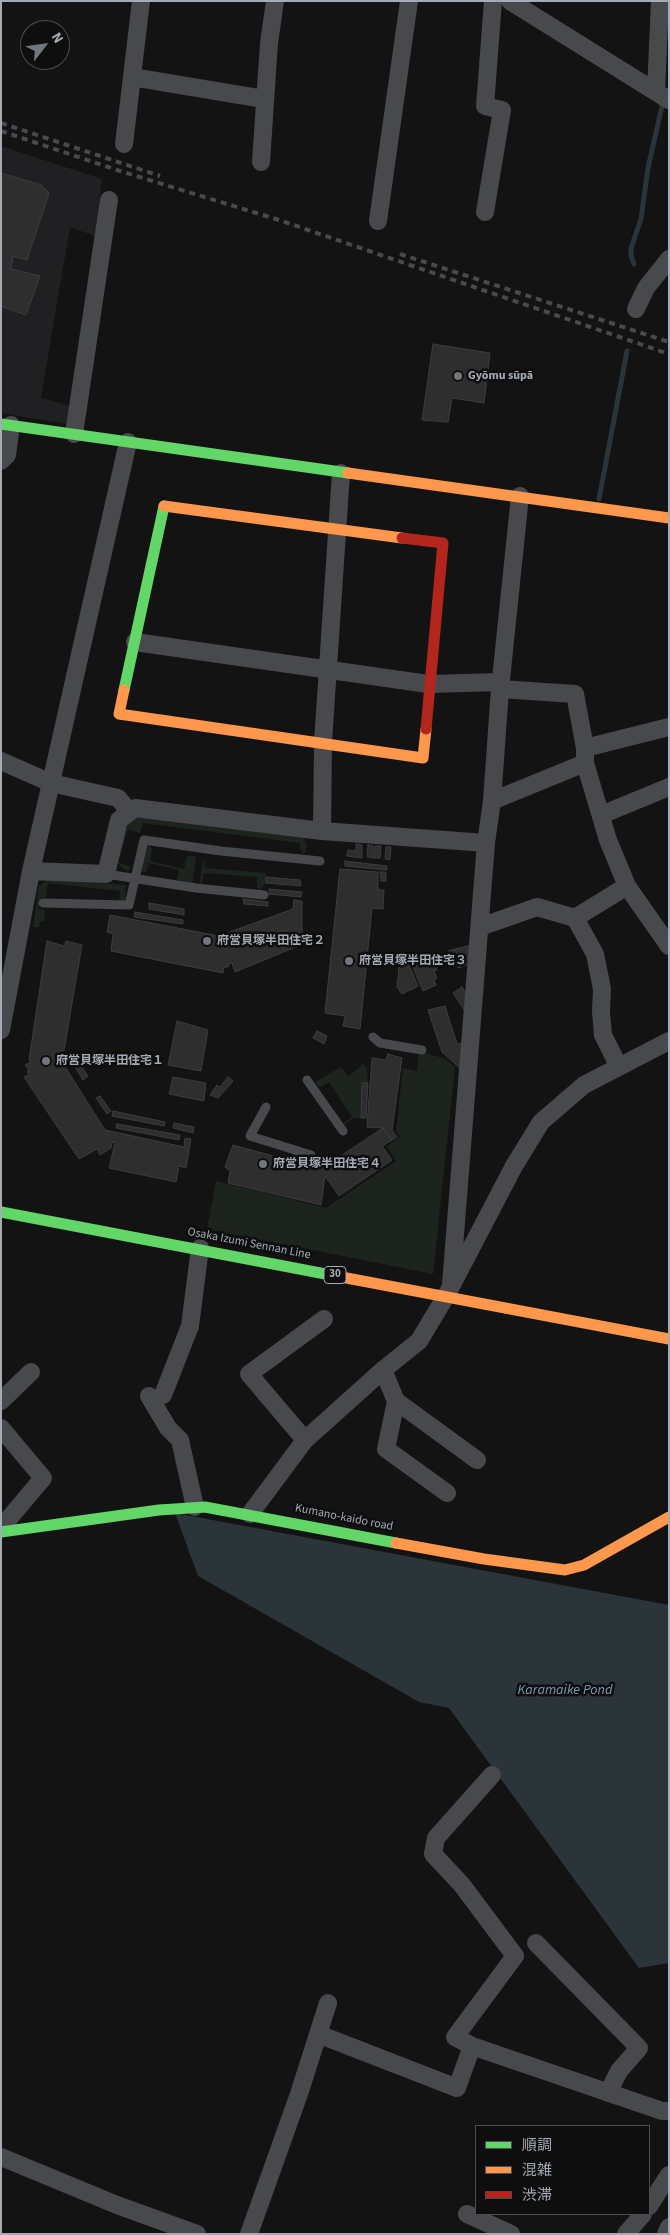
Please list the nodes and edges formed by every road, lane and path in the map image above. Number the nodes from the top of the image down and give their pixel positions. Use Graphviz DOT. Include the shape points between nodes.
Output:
graph roads {
  1 [pos="141,1"];
  2 [pos="275,1"];
  3 [pos="409,1"];
  4 [pos="493,1"];
  5 [pos="510,1"];
  6 [pos="660,1"];
  7 [pos="132,77"];
  8 [pos="662,96"];
  9 [pos="264,99"];
  10 [pos="124,144"];
  11 [pos="261,162"];
  12 [pos="109,200"];
  13 [pos="485,212"];
  14 [pos="378,221"];
  15 [pos="669,259"];
  16 [pos="636,309"];
  17 [pos="6,424"];
  18 [pos="74,434"];
  19 [pos="128,442"];
  20 [pos="1,461"];
  21 [pos="341,473"];
  22 [pos="520,496"];
  23 [pos="669,518"];
  24 [pos="336,529"];
  25 [pos="135,642"];
  26 [pos="327,670"];
  27 [pos="428,684"];
  28 [pos="500,686"];
  29 [pos="669,727"];
  30 [pos="323,742"];
  31 [pos="585,756"];
  32 [pos="1,760"];
  33 [pos="51,783"];
  34 [pos="669,787"];
  35 [pos="492,801"];
  36 [pos="130,812"];
  37 [pos="601,814"];
  38 [pos="322,831"];
  39 [pos="486,843"];
  40 [pos="320,861"];
  41 [pos="30,871"];
  42 [pos="106,874"];
  43 [pos="135,879"];
  44 [pos="628,886"];
  45 [pos="264,895"];
  46 [pos="43,902"];
  47 [pos="575,918"];
  48 [pos="480,927"];
  49 [pos="669,946"];
  50 [pos="4,1004"];
  51 [pos="1,1030"];
  52 [pos="374,1037"];
  53 [pos="669,1041"];
  54 [pos="422,1050"];
  55 [pos="619,1067"];
  56 [pos="307,1080"];
  57 [pos="266,1107"];
  58 [pos="343,1131"];
  59 [pos="311,1156"];
  60 [pos="1,1212"];
  61 [pos="200,1248"];
  62 [pos="449,1291"];
  63 [pos="324,1319"];
  64 [pos="669,1339"];
  65 [pos="382,1370"];
  66 [pos="31,1372"];
  67 [pos="1,1400"];
  68 [pos="396,1401"];
  69 [pos="1,1428"];
  70 [pos="305,1440"];
  71 [pos="477,1460"];
  72 [pos="447,1493"];
  73 [pos="195,1507"];
  74 [pos="250,1514"];
  75 [pos="669,1517"];
  76 [pos="1,1530"];
  77 [pos="492,1775"];
  78 [pos="536,1943"];
  79 [pos="328,2003"];
  80 [pos="318,2034"];
  81 [pos="472,2046"];
  82 [pos="608,2092"];
  83 [pos="669,2111"];
  84 [pos="1,2157"];
  85 [pos="669,2175"];
  86 [pos="650,2204"];
  87 [pos="467,2214"];
  88 [pos="642,2215"];
  89 [pos="669,2227"];
  90 [pos="197,2234"];
  91 [pos="249,2234"];
  92 [pos="512,2234"];
  93 [pos="626,2234"];
  94 [pos="666,2234"];
  1 -- 7 [label="street"];
  2 -- 9 [label="street"];
  3 -- 14 [label="street"];
  4 -- 13 [label="street" via="484,106 502,110"];
  5 -- 8 [label="street"];
  6 -- 8 [label="street"];
  7 -- 9 [label="street"];
  7 -- 10 [label="street"];
  9 -- 11 [label="street"];
  12 -- 18 [label="street"];
  15 -- 16 [label="street" via="646,288"];
  17 -- 18 [label="street"];
  17 -- 20 [label="street" via="7,455"];
  18 -- 19 [label="street"];
  19 -- 21 [label="street"];
  19 -- 33 [label="street"];
  21 -- 22 [label="street"];
  21 -- 24 [label="street"];
  22 -- 23 [label="street"];
  22 -- 28 [label="street"];
  24 -- 25 [label="street" via="164,506"];
  24 -- 26 [label="street"];
  24 -- 27 [label="street" via="443,543"];
  25 -- 26 [label="street"];
  25 -- 30 [label="street" via="119,714"];
  26 -- 27 [label="street"];
  26 -- 30 [label="street"];
  27 -- 28 [label="street"];
  27 -- 30 [label="street" via="423,758"];
  28 -- 31 [label="street" via="575,694"];
  28 -- 35 [label="street"];
  29 -- 31 [label="street"];
  30 -- 38 [label="street"];
  31 -- 35 [label="street"];
  31 -- 37 [label="street"];
  32 -- 33 [label="street"];
  33 -- 36 [label="street" via="118,798"];
  33 -- 41 [label="street"];
  34 -- 37 [label="street"];
  35 -- 39 [label="street"];
  36 -- 38 [label="street" via="135,808"];
  36 -- 42 [label="street" via="119,820"];
  37 -- 44 [label="street" via="608,840"];
  38 -- 39 [label="street"];
  39 -- 48 [label="street"];
  40 -- 43 [label="lane" via="144,840"];
  41 -- 42 [label="street"];
  41 -- 50 [label="street"];
  42 -- 43 [label="lane"];
  43 -- 45 [label="lane"];
  43 -- 46 [label="lane" via="129,905"];
  44 -- 47 [label="street"];
  44 -- 49 [label="street"];
  47 -- 48 [label="street" via="537,907"];
  47 -- 55 [label="street" via="595,954 602,989 603,1035"];
  48 -- 62 [label="street"];
  50 -- 51 [label="street"];
  52 -- 54 [label="lane" via="380,1043"];
  53 -- 55 [label="street"];
  55 -- 62 [label="street" via="584,1085 541,1122 514,1166"];
  56 -- 58 [label="lane"];
  57 -- 59 [label="lane" via="250,1136"];
  60 -- 61 [label="street, Osaka Izumi Sennan Line / 30"];
  61 -- 62 [label="street, Osaka Izumi Sennan Line / 30"];
  61 -- 73 [label="street" via="190,1326 156,1395 168,1428 180,1440"];
  62 -- 64 [label="street, Osaka Izumi Sennan Line / 30"];
  62 -- 65 [label="street" via="419,1341"];
  63 -- 70 [label="street" via="249,1374"];
  65 -- 68 [label="street"];
  65 -- 70 [label="street"];
  66 -- 67 [label="street"];
  68 -- 71 [label="street"];
  68 -- 72 [label="street" via="386,1449"];
  69 -- 76 [label="street" via="43,1478"];
  70 -- 74 [label="street"];
  73 -- 74 [label="street, Kumano-kaido road"];
  73 -- 76 [label="street, Kumano-kaido road"];
  74 -- 75 [label="street, Kumano-kaido road" via="484,1559 565,1570 584,1565"];
  77 -- 81 [label="street" via="436,1838 433,1854 462,1885 514,1956 454,2038"];
  78 -- 82 [label="street" via="639,2048 618,2071"];
  79 -- 80 [label="street"];
  80 -- 81 [label="street" via="457,2088"];
  80 -- 91 [label="street"];
  81 -- 82 [label="street"];
  82 -- 83 [label="street"];
  84 -- 90 [label="street"];
  85 -- 86 [label="street"];
  87 -- 92 [label="street"];
  88 -- 93 [label="street"];
  89 -- 94 [label="street"];
}
